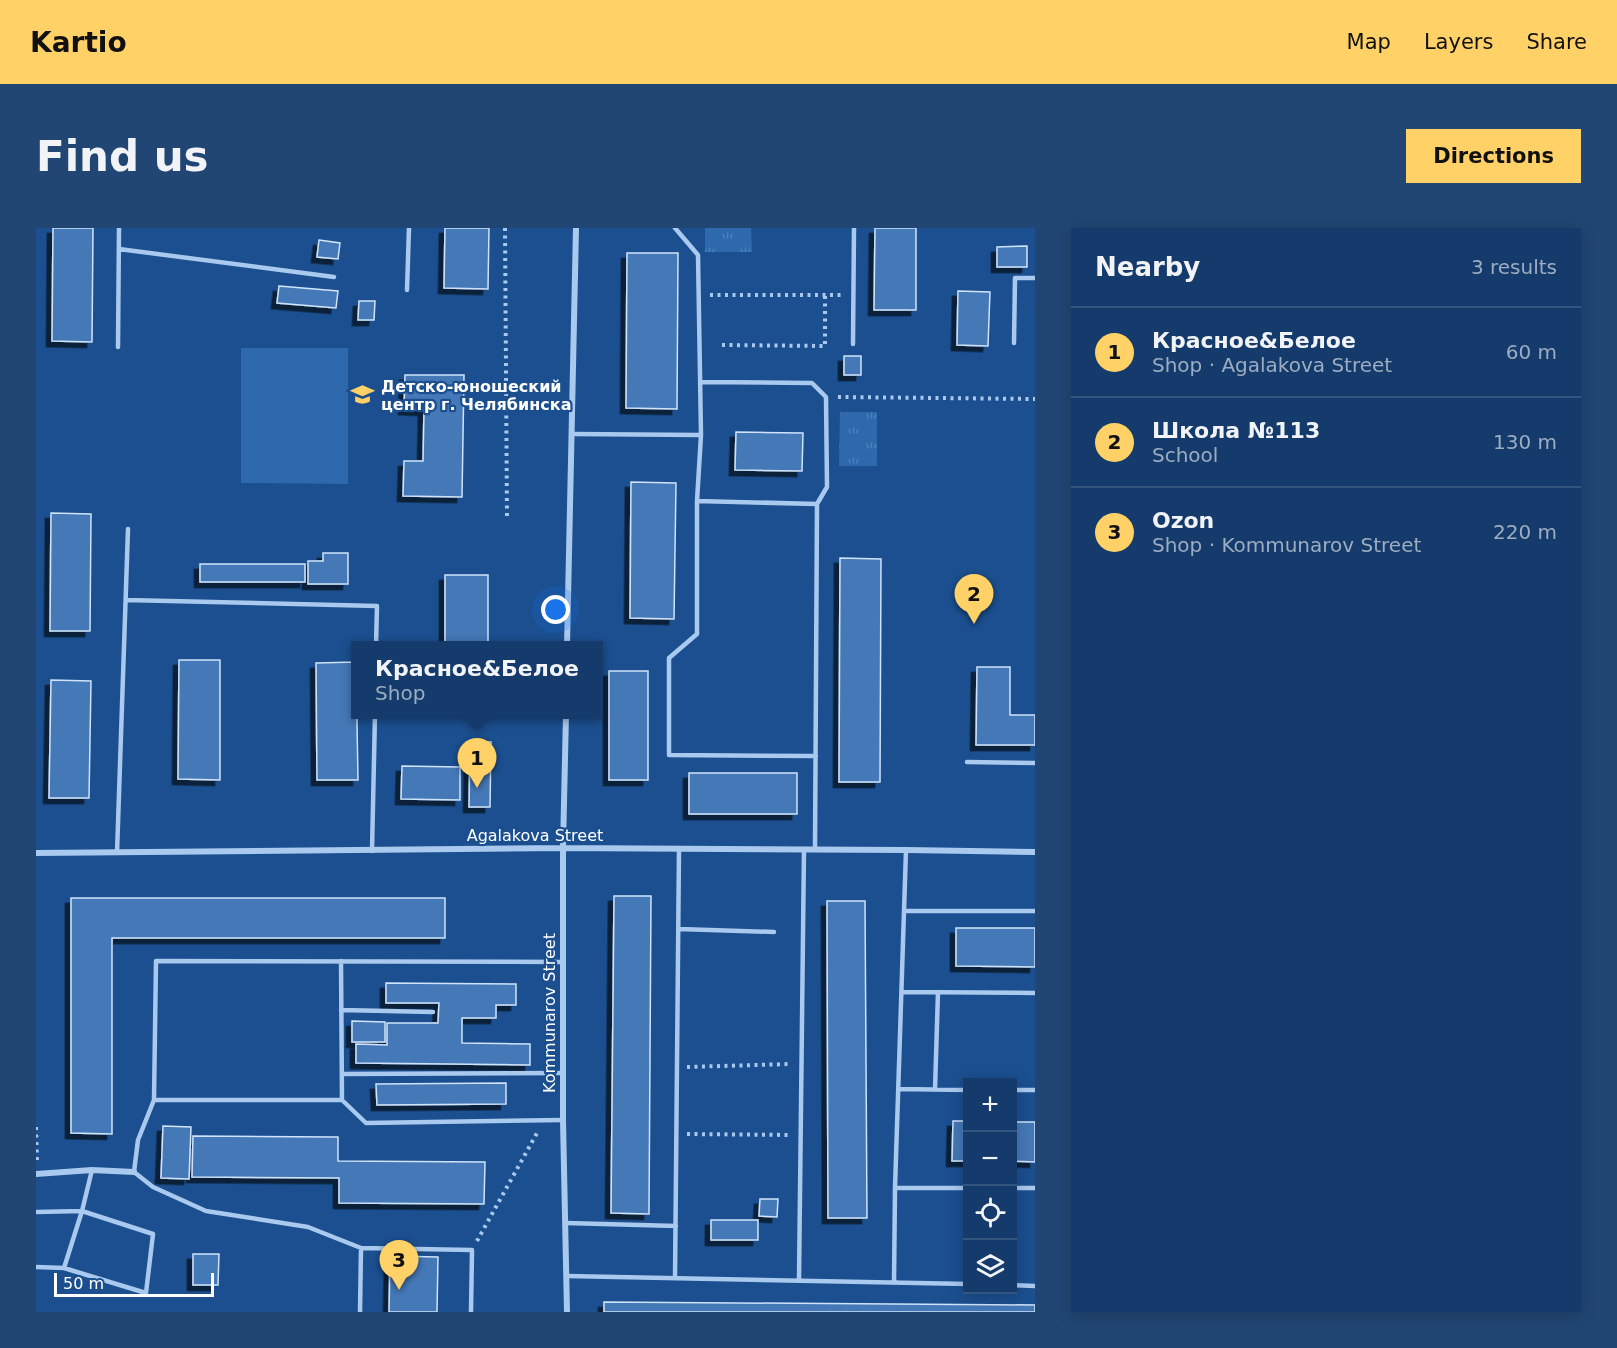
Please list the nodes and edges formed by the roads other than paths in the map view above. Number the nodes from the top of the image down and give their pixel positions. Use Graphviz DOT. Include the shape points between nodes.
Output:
graph roads {
  1 [pos="119,228"];
  2 [pos="409,228"];
  3 [pos="576,228"];
  4 [pos="675,228"];
  5 [pos="854,228"];
  6 [pos="119,249"];
  7 [pos="334,277"];
  8 [pos="1035,278"];
  9 [pos="407,290"];
  10 [pos="853,344"];
  11 [pos="1014,344"];
  12 [pos="118,347"];
  13 [pos="700,382"];
  14 [pos="572,434"];
  15 [pos="701,435"];
  16 [pos="697,501"];
  17 [pos="817,504"];
  18 [pos="128,529"];
  19 [pos="126,600"];
  20 [pos="376,641"];
  21 [pos="567,641"];
  22 [pos="375,719"];
  23 [pos="566,719"];
  24 [pos="816,756"];
  25 [pos="967,762"];
  26 [pos="1035,763"];
  27 [pos="562,848"];
  28 [pos="679,849"];
  29 [pos="804,849"];
  30 [pos="814,849"];
  31 [pos="906,850"];
  32 [pos="372,851"];
  33 [pos="1035,852"];
  34 [pos="36,853"];
  35 [pos="117,854"];
  36 [pos="904,911"];
  37 [pos="1035,911"];
  38 [pos="679,929"];
  39 [pos="774,932"];
  40 [pos="340,961"];
  41 [pos="563,962"];
  42 [pos="902,992"];
  43 [pos="938,992"];
  44 [pos="1035,993"];
  45 [pos="341,1010"];
  46 [pos="433,1012"];
  47 [pos="563,1072"];
  48 [pos="342,1074"];
  49 [pos="899,1089"];
  50 [pos="934,1090"];
  51 [pos="963,1090"];
  52 [pos="1017,1090"];
  53 [pos="1035,1090"];
  54 [pos="154,1100"];
  55 [pos="342,1100"];
  56 [pos="563,1120"];
  57 [pos="92,1170"];
  58 [pos="134,1172"];
  59 [pos="37,1174"];
  60 [pos="895,1188"];
  61 [pos="963,1188"];
  62 [pos="1017,1188"];
  63 [pos="1035,1188"];
  64 [pos="82,1211"];
  65 [pos="36,1212"];
  66 [pos="566,1223"];
  67 [pos="676,1226"];
  68 [pos="361,1248"];
  69 [pos="36,1267"];
  70 [pos="64,1268"];
  71 [pos="567,1276"];
  72 [pos="675,1278"];
  73 [pos="799,1281"];
  74 [pos="894,1283"];
  75 [pos="963,1284"];
  76 [pos="1017,1285"];
  77 [pos="1035,1286"];
  78 [pos="360,1312"];
  79 [pos="471,1312"];
  80 [pos="567,1312"];
  1 -- 6 [label="lane"];
  2 -- 9 [label="lane"];
  3 -- 14 [label="street"];
  4 -- 13 [label="lane" via="698,255"];
  5 -- 10 [label="lane"];
  6 -- 7 [label="lane"];
  6 -- 12 [label="lane"];
  8 -- 11 [label="lane" via="1015,278"];
  13 -- 15 [label="lane"];
  13 -- 17 [label="lane" via="812,383 826,397 827,487"];
  14 -- 15 [label="lane"];
  14 -- 21 [label="street"];
  15 -- 16 [label="lane"];
  16 -- 17 [label="lane"];
  16 -- 24 [label="lane" via="697,634 669,658 669,755"];
  17 -- 24 [label="lane"];
  18 -- 19 [label="lane"];
  19 -- 20 [label="lane" via="377,606"];
  19 -- 35 [label="lane"];
  22 -- 32 [label="lane"];
  23 -- 27 [label="street, Kommunarov Street"];
  24 -- 30 [label="lane"];
  25 -- 26 [label="lane"];
  27 -- 28 [label="street, Agalakova Street"];
  27 -- 32 [label="street, Agalakova Street"];
  27 -- 41 [label="street, Kommunarov Street"];
  28 -- 29 [label="street, Agalakova Street"];
  28 -- 38 [label="lane"];
  29 -- 30 [label="street, Agalakova Street"];
  29 -- 73 [label="lane"];
  30 -- 31 [label="street, Agalakova Street"];
  31 -- 33 [label="street, Agalakova Street"];
  31 -- 36 [label="lane"];
  32 -- 35 [label="street, Agalakova Street"];
  34 -- 35 [label="street, Agalakova Street"];
  36 -- 37 [label="lane"];
  36 -- 42 [label="lane"];
  38 -- 39 [label="lane"];
  38 -- 67 [label="lane"];
  40 -- 41 [label="lane"];
  40 -- 45 [label="lane"];
  40 -- 54 [label="lane" via="156,961"];
  41 -- 47 [label="street, Kommunarov Street"];
  42 -- 43 [label="lane"];
  42 -- 49 [label="lane"];
  43 -- 44 [label="lane"];
  43 -- 50 [label="lane"];
  45 -- 46 [label="lane"];
  45 -- 48 [label="lane"];
  47 -- 48 [label="lane"];
  47 -- 56 [label="street, Kommunarov Street"];
  48 -- 55 [label="lane"];
  49 -- 50 [label="lane"];
  49 -- 60 [label="lane"];
  50 -- 51 [label="lane"];
  52 -- 53 [label="lane"];
  54 -- 55 [label="lane"];
  54 -- 58 [label="lane" via="138,1140"];
  55 -- 56 [label="lane" via="366,1123"];
  56 -- 66 [label="street, Kommunarov Street"];
  57 -- 58 [label="street"];
  57 -- 59 [label="street"];
  57 -- 64 [label="lane"];
  58 -- 68 [label="lane" via="153,1187 206,1211 308,1227"];
  60 -- 61 [label="lane"];
  60 -- 74 [label="lane"];
  62 -- 63 [label="lane"];
  64 -- 65 [label="lane"];
  64 -- 70 [label="lane"];
  64 -- 70 [label="lane" via="153,1234 146,1293"];
  66 -- 67 [label="lane"];
  66 -- 71 [label="street, Kommunarov Street"];
  67 -- 72 [label="lane"];
  68 -- 78 [label="lane"];
  68 -- 79 [label="lane" via="472,1250"];
  69 -- 70 [label="lane"];
  71 -- 72 [label="lane"];
  71 -- 80 [label="street, Kommunarov Street"];
  72 -- 73 [label="lane"];
  73 -- 74 [label="lane"];
  74 -- 75 [label="lane"];
  76 -- 77 [label="lane"];
}
